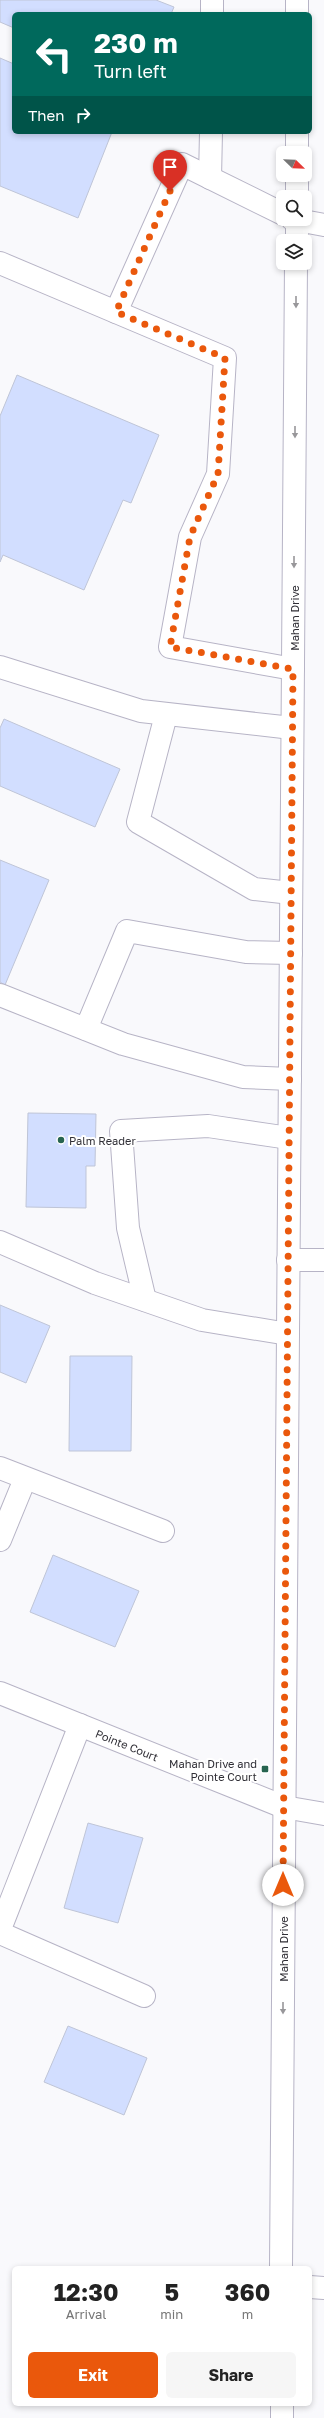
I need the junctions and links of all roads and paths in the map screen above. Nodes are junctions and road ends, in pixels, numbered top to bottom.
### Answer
1 (212, 0) edge
2 (297, 0) edge
3 (212, 12) edge
4 (297, 12) edge
5 (211, 134) edge
6 (297, 134) edge
7 (297, 146) edge
8 (210, 178) junction
9 (276, 214) edge
10 (312, 224) edge
11 (324, 225) edge
12 (0, 264) edge
13 (296, 270) edge
14 (116, 312) junction
15 (0, 667) edge
16 (293, 669) junction
17 (166, 715) junction
18 (292, 728) junction
19 (291, 893) junction
20 (291, 953) junction
21 (0, 995) edge
22 (86, 1029) junction
23 (290, 1079) junction
24 (289, 1138) junction
25 (0, 1242) edge
26 (288, 1260) junction
27 (324, 1260) edge
28 (145, 1300) junction
29 (288, 1334) junction
30 (0, 1468) edge
31 (25, 1479) junction
32 (163, 1530) dead end
33 (0, 1540) edge
34 (0, 1693) edge
35 (80, 1726) junction
36 (284, 1807) junction
37 (324, 1814) edge
38 (0, 1929) edge
39 (0, 1933) edge
40 (144, 1996) dead end
41 (281, 2266) edge
42 (312, 2287) edge
43 (324, 2288) edge
44 (282, 2406) edge
45 (282, 2418) edge

1 - 3 main road
2 - 4 main road
5 - 8 main road
6 - 7 main road
8 - 9 main road
8 - 14 main road
10 - 11 main road
12 - 14 main road
13 -> 16 main road, Mahan Drive
14 - 16 main road
15 - 17 main road
16 - 18 main road, Mahan Drive
17 - 18 main road
17 - 19 main road
18 - 19 main road, Mahan Drive
19 - 20 main road, Mahan Drive
20 - 22 main road
20 - 23 main road, Mahan Drive
21 - 22 main road
22 - 23 main road
23 - 24 main road, Mahan Drive
24 - 26 main road, Mahan Drive
24 - 28 main road
25 - 28 main road
26 - 27 main road
26 - 29 main road, Mahan Drive
28 - 29 main road
29 - 36 main road, Mahan Drive
30 - 31 main road
31 - 32 main road
31 - 33 main road
34 - 35 main road, Pointe Court
35 - 36 main road, Pointe Court
35 - 38 main road
36 - 37 main road, Pointe Court
36 -> 41 main road, Mahan Drive
39 - 40 main road
42 - 43 main road
44 - 45 main road

